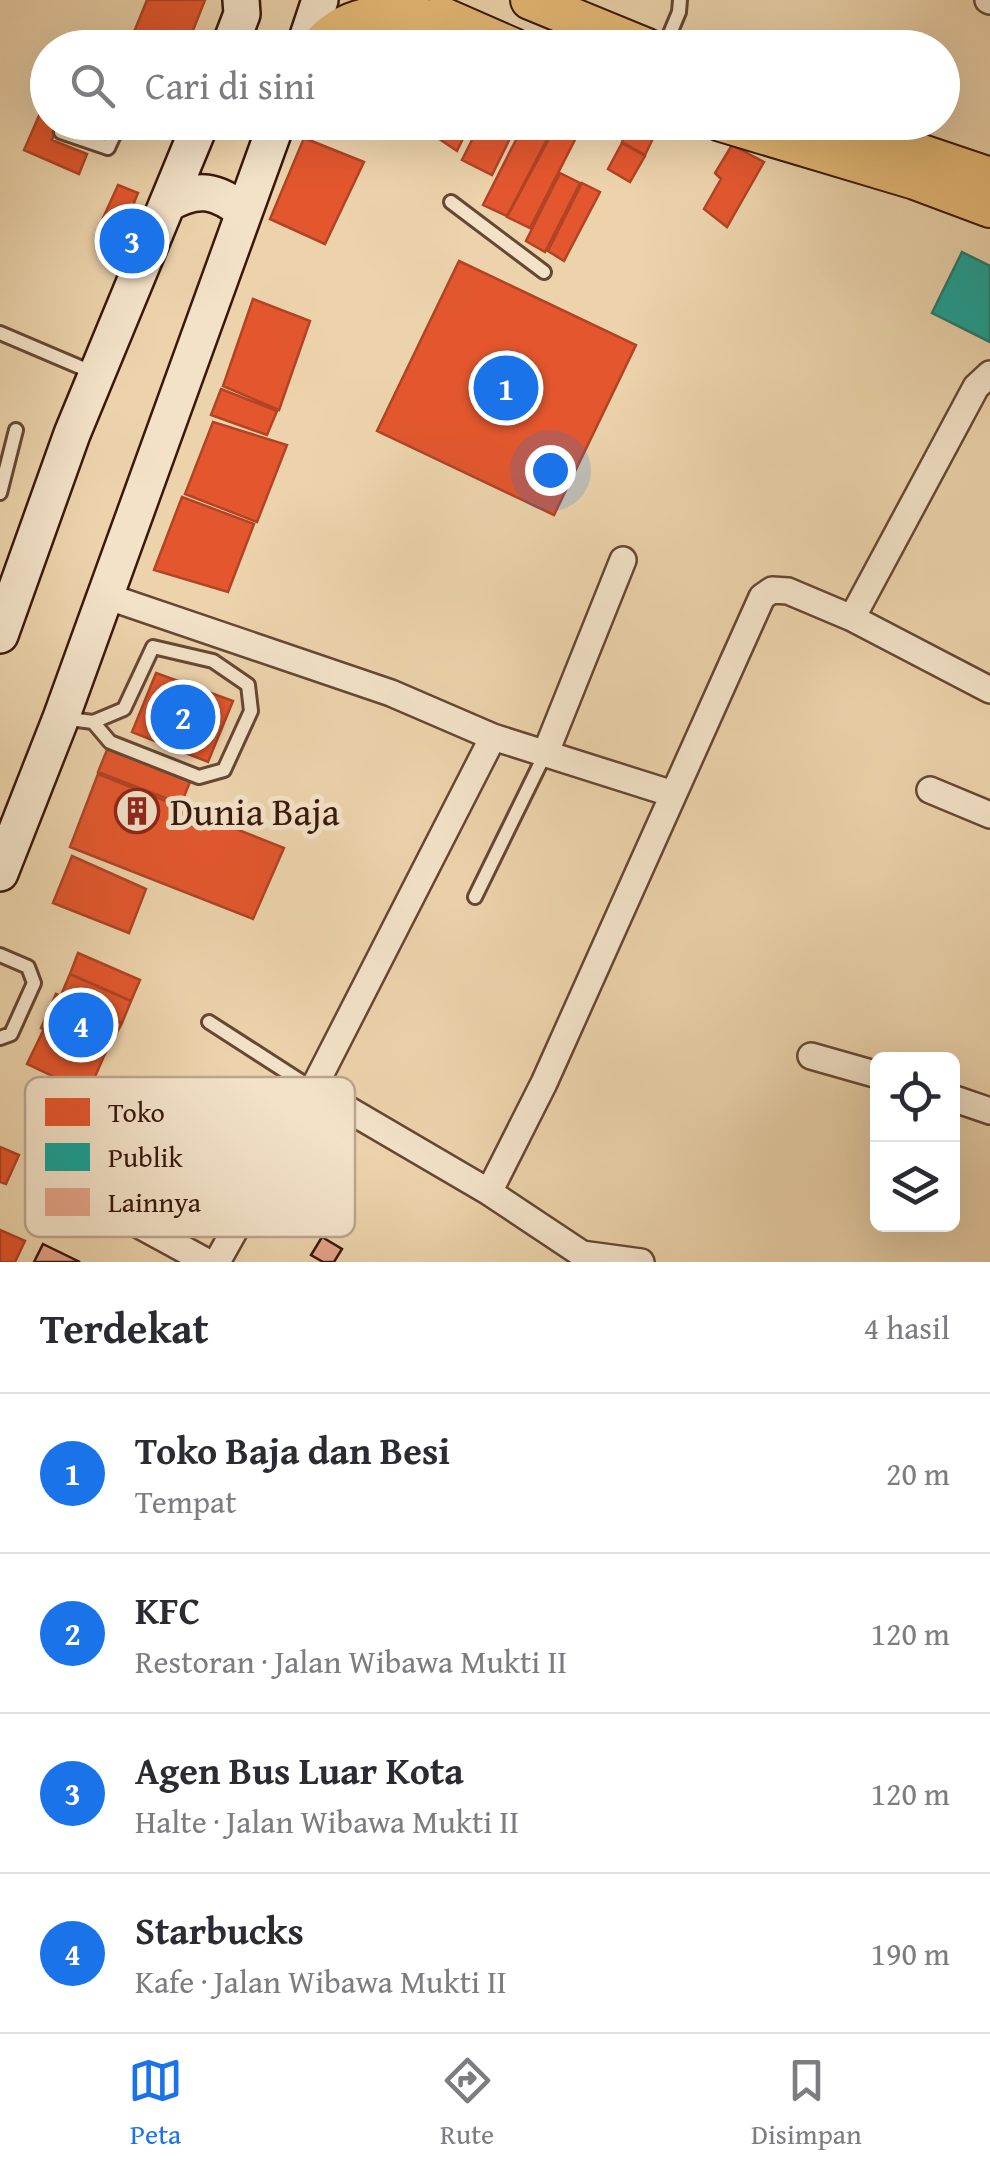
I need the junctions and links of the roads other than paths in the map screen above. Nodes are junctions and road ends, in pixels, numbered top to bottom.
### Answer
1 (320, 0) edge
2 (402, 0) edge
3 (680, 0) edge
4 (536, 1) edge
5 (463, 26) junction
6 (310, 30) edge
7 (339, 30) edge
8 (472, 30) edge
9 (604, 30) edge
10 (672, 30) edge
11 (85, 140) edge
12 (112, 140) edge
13 (194, 140) edge
14 (271, 140) edge
15 (781, 140) edge
16 (877, 140) edge
17 (988, 180) edge
18 (451, 202) dead end
19 (167, 204) junction
20 (244, 212) junction
21 (544, 272) dead end
22 (0, 333) edge
23 (96, 374) junction
24 (990, 374) edge
25 (16, 430) dead end
26 (0, 494) edge
27 (623, 560) dead end
28 (103, 595) junction
29 (852, 618) junction
30 (0, 635) edge
31 (990, 690) edge
32 (77, 720) junction
33 (493, 737) junction
34 (546, 752) junction
35 (930, 790) dead end
36 (673, 794) junction
37 (990, 815) edge
38 (0, 873) edge
39 (474, 897) dead end
40 (0, 954) edge
41 (209, 1022) dead end
42 (0, 1038) edge
43 (811, 1056) dead end
44 (870, 1073) edge
45 (294, 1077) edge
46 (318, 1077) edge
47 (960, 1101) edge
48 (990, 1111) edge
49 (355, 1114) edge
50 (489, 1192) junction
51 (160, 1237) edge
52 (231, 1237) edge
53 (206, 1262) edge
54 (217, 1262) edge
55 (640, 1262) edge

1 - 6 main road
2 - 5 main road
3 - 10 lane
4 - 9 main road
5 - 7 main road
5 - 8 main road
11 - 12 lane
13 - 19 main road
14 - 20 main road
15 - 17 main road
16 - 17 main road
18 - 21 lane
19 - 20 main road
19 - 23 main road
20 - 28 main road
22 - 23 lane
23 - 30 main road
24 - 29 street
25 - 26 lane
27 - 34 street
28 - 32 main road
28 - 33 street
29 - 31 street
29 - 36 street
32 - 32 lane
32 - 38 main road
33 - 34 street
33 - 46 street
34 - 36 street
34 - 39 lane
35 - 37 street
36 - 50 street
40 - 42 lane
41 - 45 lane
43 - 44 street
47 - 48 street
49 - 50 street
50 - 55 street
51 - 53 street
52 - 54 street

